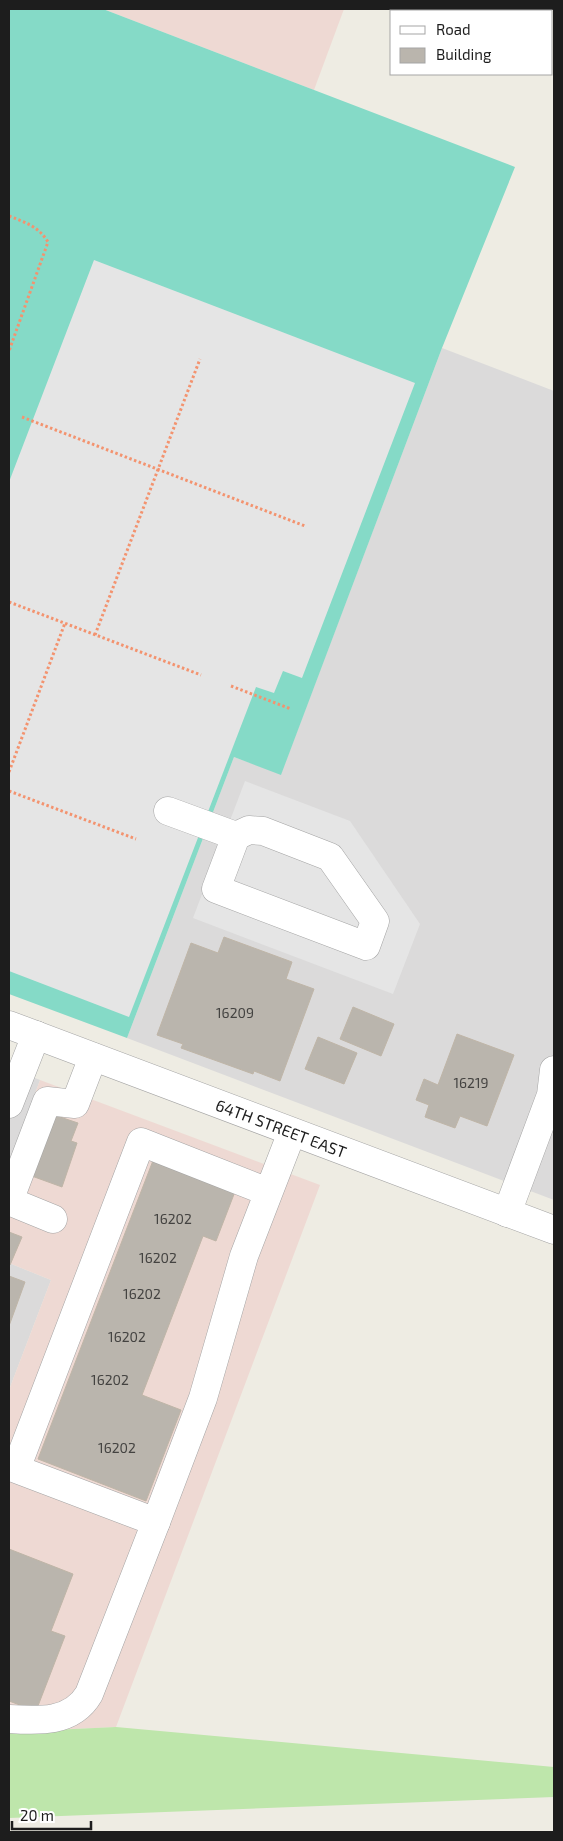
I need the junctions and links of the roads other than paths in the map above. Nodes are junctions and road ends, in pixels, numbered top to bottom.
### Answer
1 (168, 810) dead end
2 (236, 836) junction
3 (9, 1025) edge
4 (36, 1035) junction
5 (93, 1057) junction
6 (554, 1070) edge
7 (9, 1104) edge
8 (292, 1132) junction
9 (268, 1192) junction
10 (507, 1213) junction
11 (53, 1219) dead end
12 (554, 1230) edge
13 (13, 1480) edge
14 (156, 1522) junction
15 (9, 1719) edge

1 - 2 street
2 - 2 street
3 - 4 street, 64TH STREET EAST
4 - 5 street, 64TH STREET EAST
4 - 7 street
5 - 8 street, 64TH STREET EAST
5 - 11 street
6 - 10 street
8 - 9 street
8 - 10 street, 64TH STREET EAST
9 - 13 street
9 - 14 street
10 - 12 street, 64TH STREET EAST
13 - 14 street
14 - 15 street

